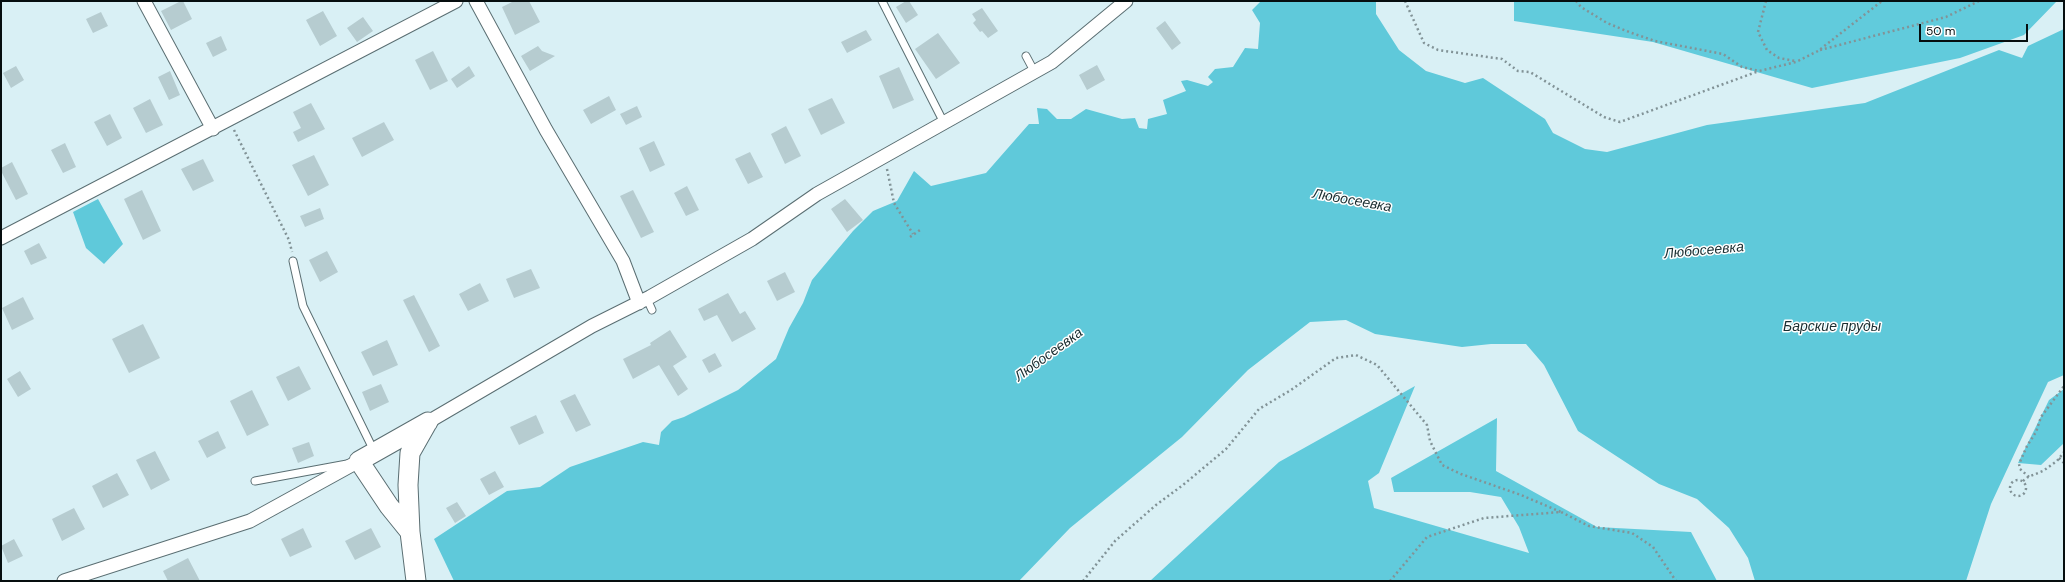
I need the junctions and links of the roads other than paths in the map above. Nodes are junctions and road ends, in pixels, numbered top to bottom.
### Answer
1 (144, 1) edge
2 (456, 1) edge
3 (476, 1) edge
4 (882, 1) edge
5 (1126, 1) edge
6 (1026, 56) dead end
7 (1034, 72) junction
8 (943, 121) junction
9 (213, 129) junction
10 (1, 238) edge
11 (293, 261) road end
12 (646, 304) junction
13 (428, 422) junction
14 (392, 442) junction
15 (410, 453) junction
16 (366, 457) junction
17 (255, 481) dead end
18 (410, 532) junction
19 (64, 581) edge
20 (416, 581) edge

1 - 9 street
2 - 9 street
3 - 12 street
4 - 8 lane
5 - 7 street
6 - 7 lane
7 - 8 street
8 - 12 street
9 - 10 street
11 - 16 lane
12 - 13 street
13 - 14 street
13 - 15 street
14 - 15 street
14 - 16 street
15 - 18 street
16 - 17 lane
16 - 18 street
16 - 19 street
18 - 20 street

